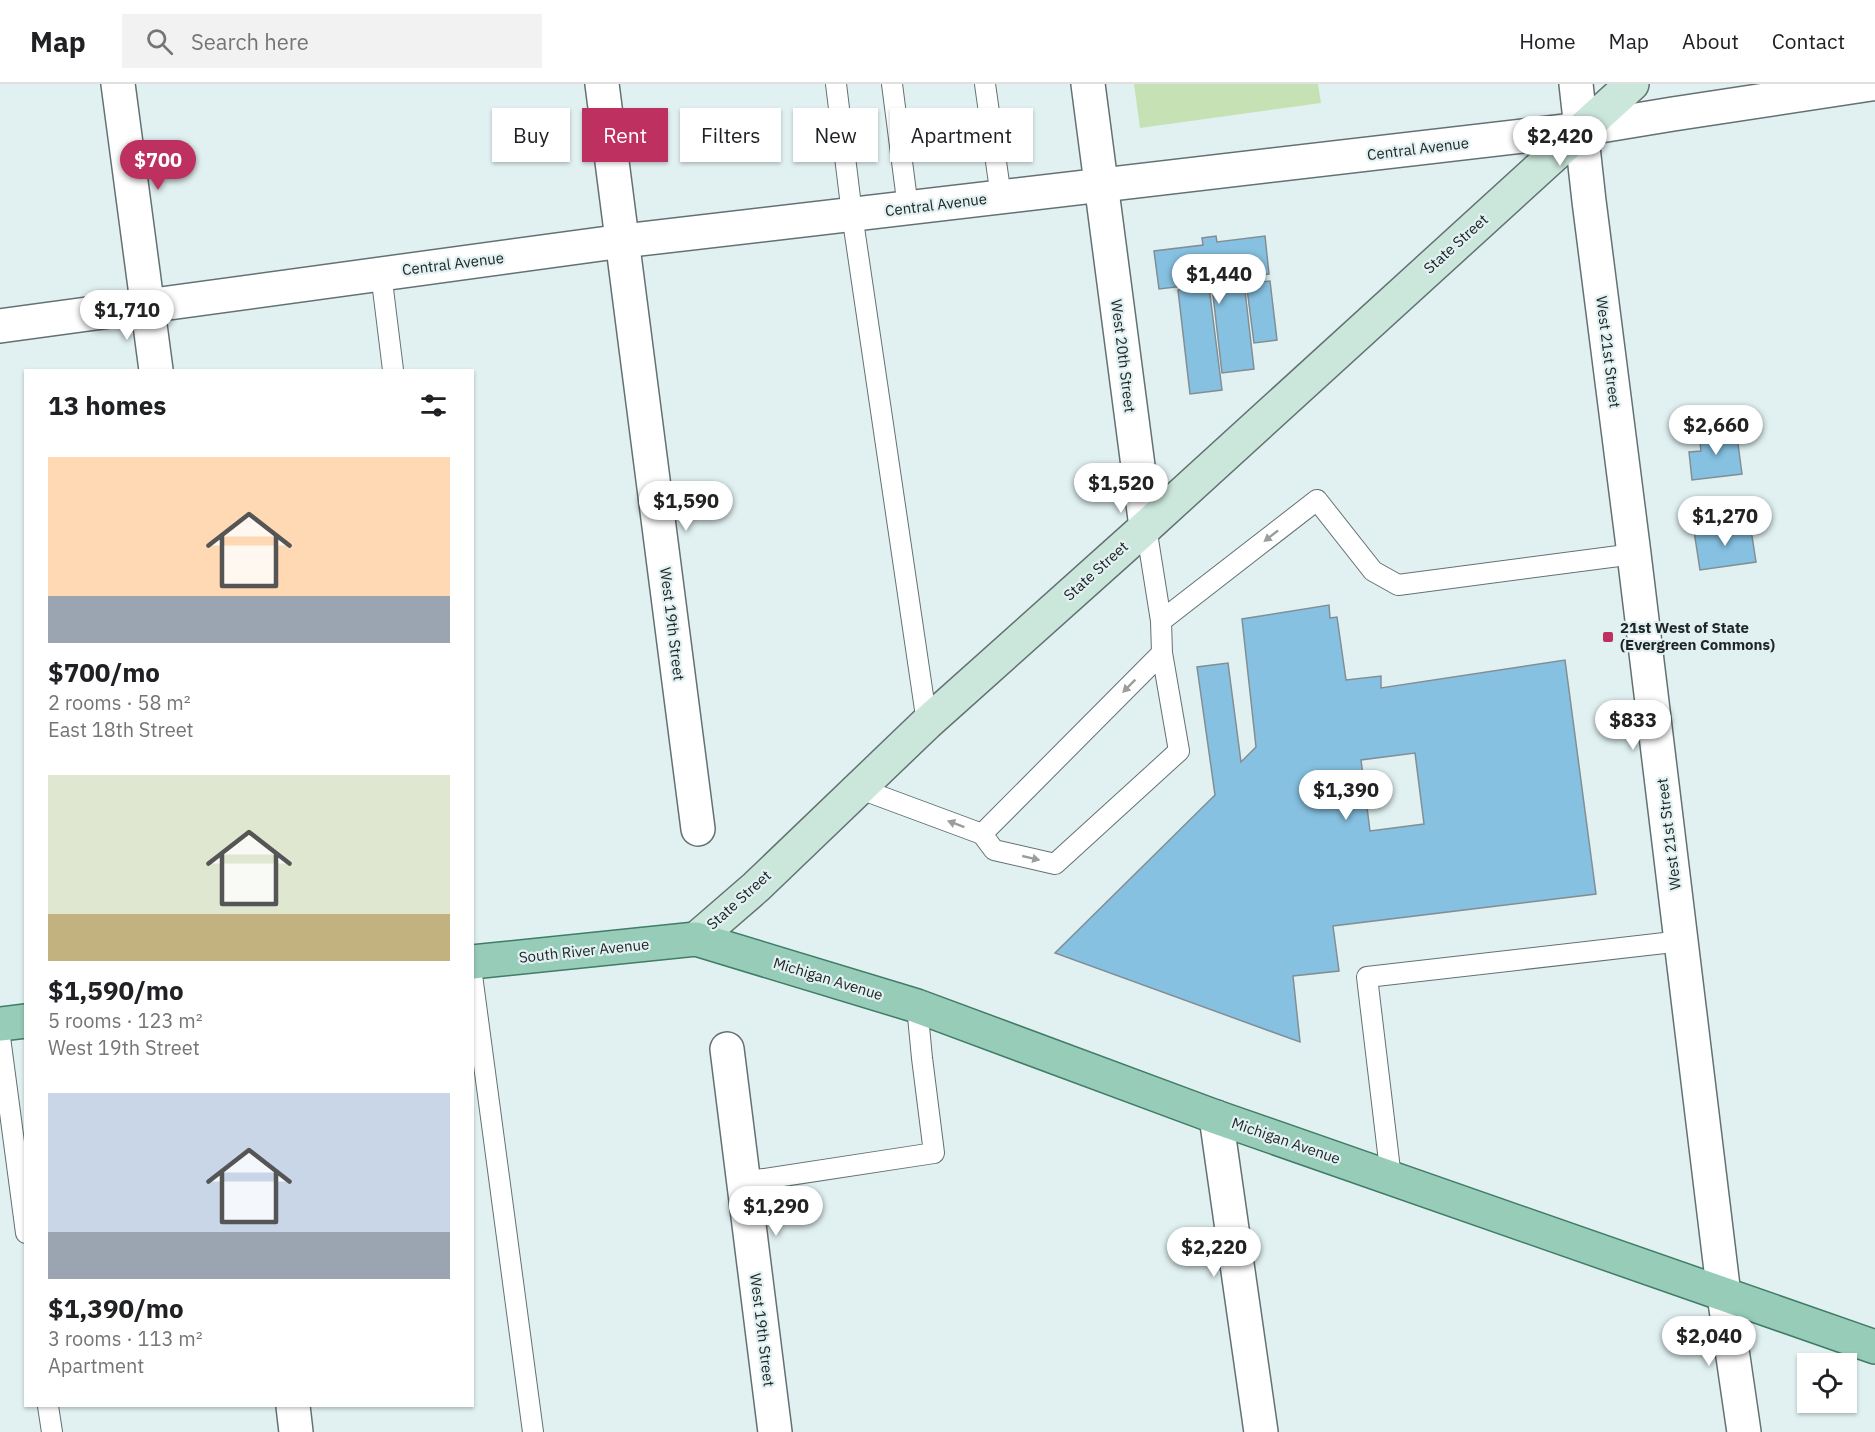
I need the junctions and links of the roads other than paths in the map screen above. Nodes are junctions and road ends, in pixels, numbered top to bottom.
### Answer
1 (118, 84) edge
2 (602, 84) edge
3 (836, 84) edge
4 (892, 84) edge
5 (985, 84) edge
6 (1088, 84) edge
7 (1576, 84) edge
8 (1632, 84) edge
9 (1871, 84) edge
10 (1582, 129) junction
11 (1102, 185) junction
12 (1001, 197) junction
13 (908, 208) junction
14 (852, 214) junction
15 (623, 241) junction
16 (381, 273) junction
17 (148, 304) junction
18 (0, 326) edge
19 (156, 369) edge
20 (393, 369) edge
21 (1146, 527) junction
22 (1634, 554) junction
23 (1161, 621) junction
24 (1162, 653) junction
25 (927, 723) junction
26 (858, 788) junction
27 (698, 829) dead end
28 (982, 834) junction
29 (696, 939) junction
30 (1682, 941) junction
31 (474, 962) edge
32 (474, 990) edge
33 (917, 1006) junction
34 (24, 1021) edge
35 (0, 1024) edge
36 (0, 1037) edge
37 (727, 1049) dead end
38 (1216, 1117) junction
39 (1391, 1178) junction
40 (744, 1182) junction
41 (24, 1218) edge
42 (1725, 1295) junction
43 (1875, 1347) edge
44 (48, 1407) edge
45 (293, 1407) edge
46 (52, 1432) edge
47 (296, 1432) edge
48 (533, 1432) edge
49 (775, 1432) edge
50 (1261, 1432) edge
51 (1744, 1432) edge

1 - 17 street
2 - 15 street, West 19th Street
3 - 14 lane
4 - 13 lane
5 - 12 lane
6 - 11 street, West 20th Street
7 - 10 street, West 21st Street
8 - 10 main road, State Street
9 - 10 street, Central Avenue
10 - 11 street, Central Avenue
10 - 21 main road, State Street
10 - 22 street, West 21st Street
11 - 12 street, Central Avenue
11 - 21 street, West 20th Street
12 - 13 street, Central Avenue
13 - 14 street, Central Avenue
14 - 15 street, Central Avenue
14 - 25 lane
15 - 16 street, Central Avenue
15 - 27 street, West 19th Street
16 - 17 street, Central Avenue
16 - 20 lane
17 - 18 street, Central Avenue
17 - 19 street
21 - 23 lane
21 - 25 main road, State Street
22 -> 23 lane
22 - 30 street, West 21st Street
23 - 24 lane
24 -> 28 lane
28 -> 24 lane
25 - 26 main road, State Street
28 -> 26 lane
26 - 29 main road, State Street
29 - 31 main road, South River Avenue
29 - 33 main road, Michigan Avenue
30 - 39 lane
30 - 42 street, West 21st Street
32 - 48 lane
33 - 38 main road, Michigan Avenue
33 - 40 lane
34 - 35 main road
36 - 41 lane
37 - 40 street, West 19th Street
38 - 39 main road, Michigan Avenue
38 - 50 street
39 - 42 main road, Michigan Avenue
40 - 49 street, West 19th Street
42 - 43 main road, Michigan Avenue
42 - 51 street, West 21st Street
44 - 46 lane
45 - 47 street

